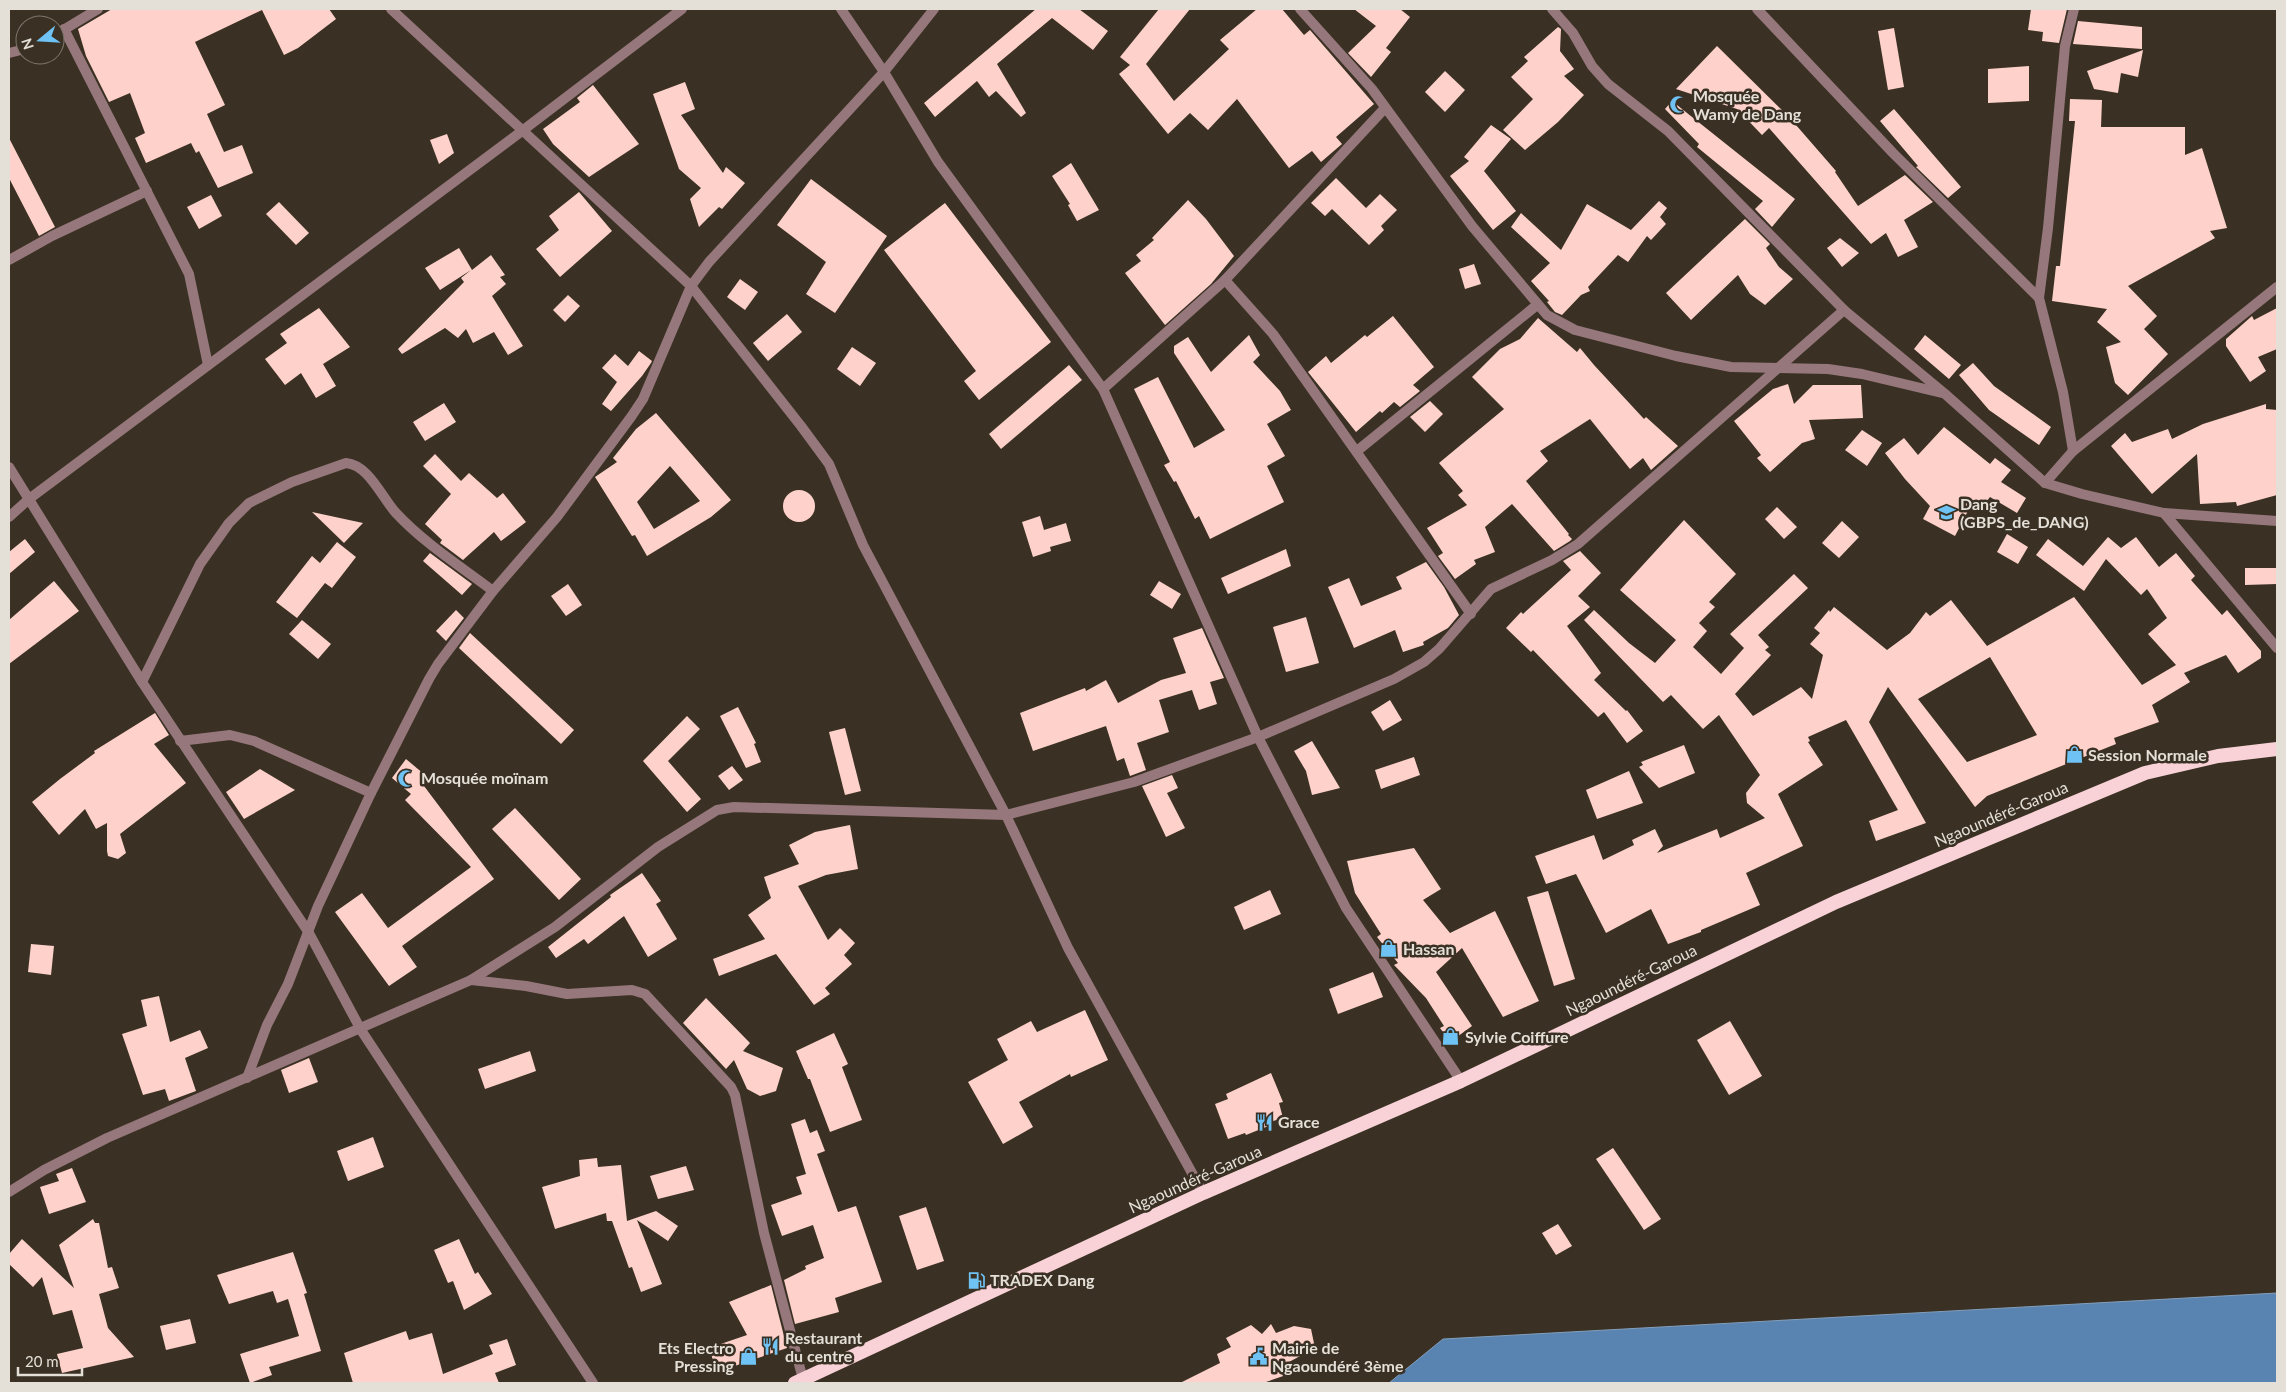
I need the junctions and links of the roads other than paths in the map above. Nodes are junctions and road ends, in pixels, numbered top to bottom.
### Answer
1 (98, 9) edge
2 (391, 9) edge
3 (682, 9) edge
4 (841, 9) edge
5 (934, 9) edge
6 (1300, 9) edge
7 (1552, 9) edge
8 (1757, 9) edge
9 (2074, 9) edge
10 (65, 28) edge
11 (65, 31) edge
12 (884, 72) junction
13 (1385, 108) junction
14 (522, 131) junction
15 (147, 192) junction
16 (9, 260) edge
17 (1225, 280) junction
18 (691, 286) junction
19 (2277, 287) edge
20 (2039, 298) junction
21 (1537, 305) junction
22 (1844, 310) junction
23 (208, 365) junction
24 (1780, 368) junction
25 (1103, 389) junction
26 (1944, 393) junction
27 (1357, 451) junction
28 (2073, 451) junction
29 (9, 467) edge
30 (2045, 483) junction
31 (30, 499) junction
32 (2164, 513) junction
33 (9, 517) edge
34 (2277, 521) edge
35 (493, 591) junction
36 (1471, 614) junction
37 (2277, 648) edge
38 (142, 682) junction
39 (1258, 737) junction
40 (180, 741) junction
41 (2277, 749) edge
42 (371, 793) junction
43 (1006, 815) junction
44 (309, 933) junction
45 (471, 980) junction
46 (361, 1030) junction
47 (247, 1078) junction
48 (1461, 1081) junction
49 (9, 1192) edge
50 (1203, 1194) junction
51 (801, 1382) edge
52 (593, 1383) edge

1 - 10 street
2 - 14 street
3 - 14 street
4 - 12 street
5 - 12 street
6 - 13 street
7 - 22 street
8 - 20 street
9 - 20 street
11 - 15 street
12 - 18 street
12 - 25 street
13 - 17 street
13 - 21 street
14 - 18 street
14 - 23 street
15 - 16 street
15 - 23 street
17 - 25 street
17 - 27 street
18 - 35 street
18 - 43 street
19 - 28 street
20 - 28 street
21 - 24 street
21 - 27 street
22 - 24 street
22 - 26 street
23 - 31 street
24 - 26 street
24 - 36 street
25 - 39 street
26 - 30 street
27 - 36 street
28 - 30 street
29 - 31 street
30 - 32 street
31 - 33 street
31 - 38 street
32 - 34 street
32 - 37 street
35 - 38 street
35 - 42 street
36 - 39 street
38 - 40 street
39 - 43 street
39 - 48 street
40 - 42 street
40 - 44 street
41 - 48 highway, Ngaoundéré-Garoua
42 - 44 street
43 - 45 street
43 - 50 street
44 - 46 street
44 - 47 street
45 - 46 street
45 - 51 street
46 - 47 street
46 - 52 street
47 - 49 street
48 - 50 highway, Ngaoundéré-Garoua
50 - 51 highway, Ngaoundéré-Garoua

